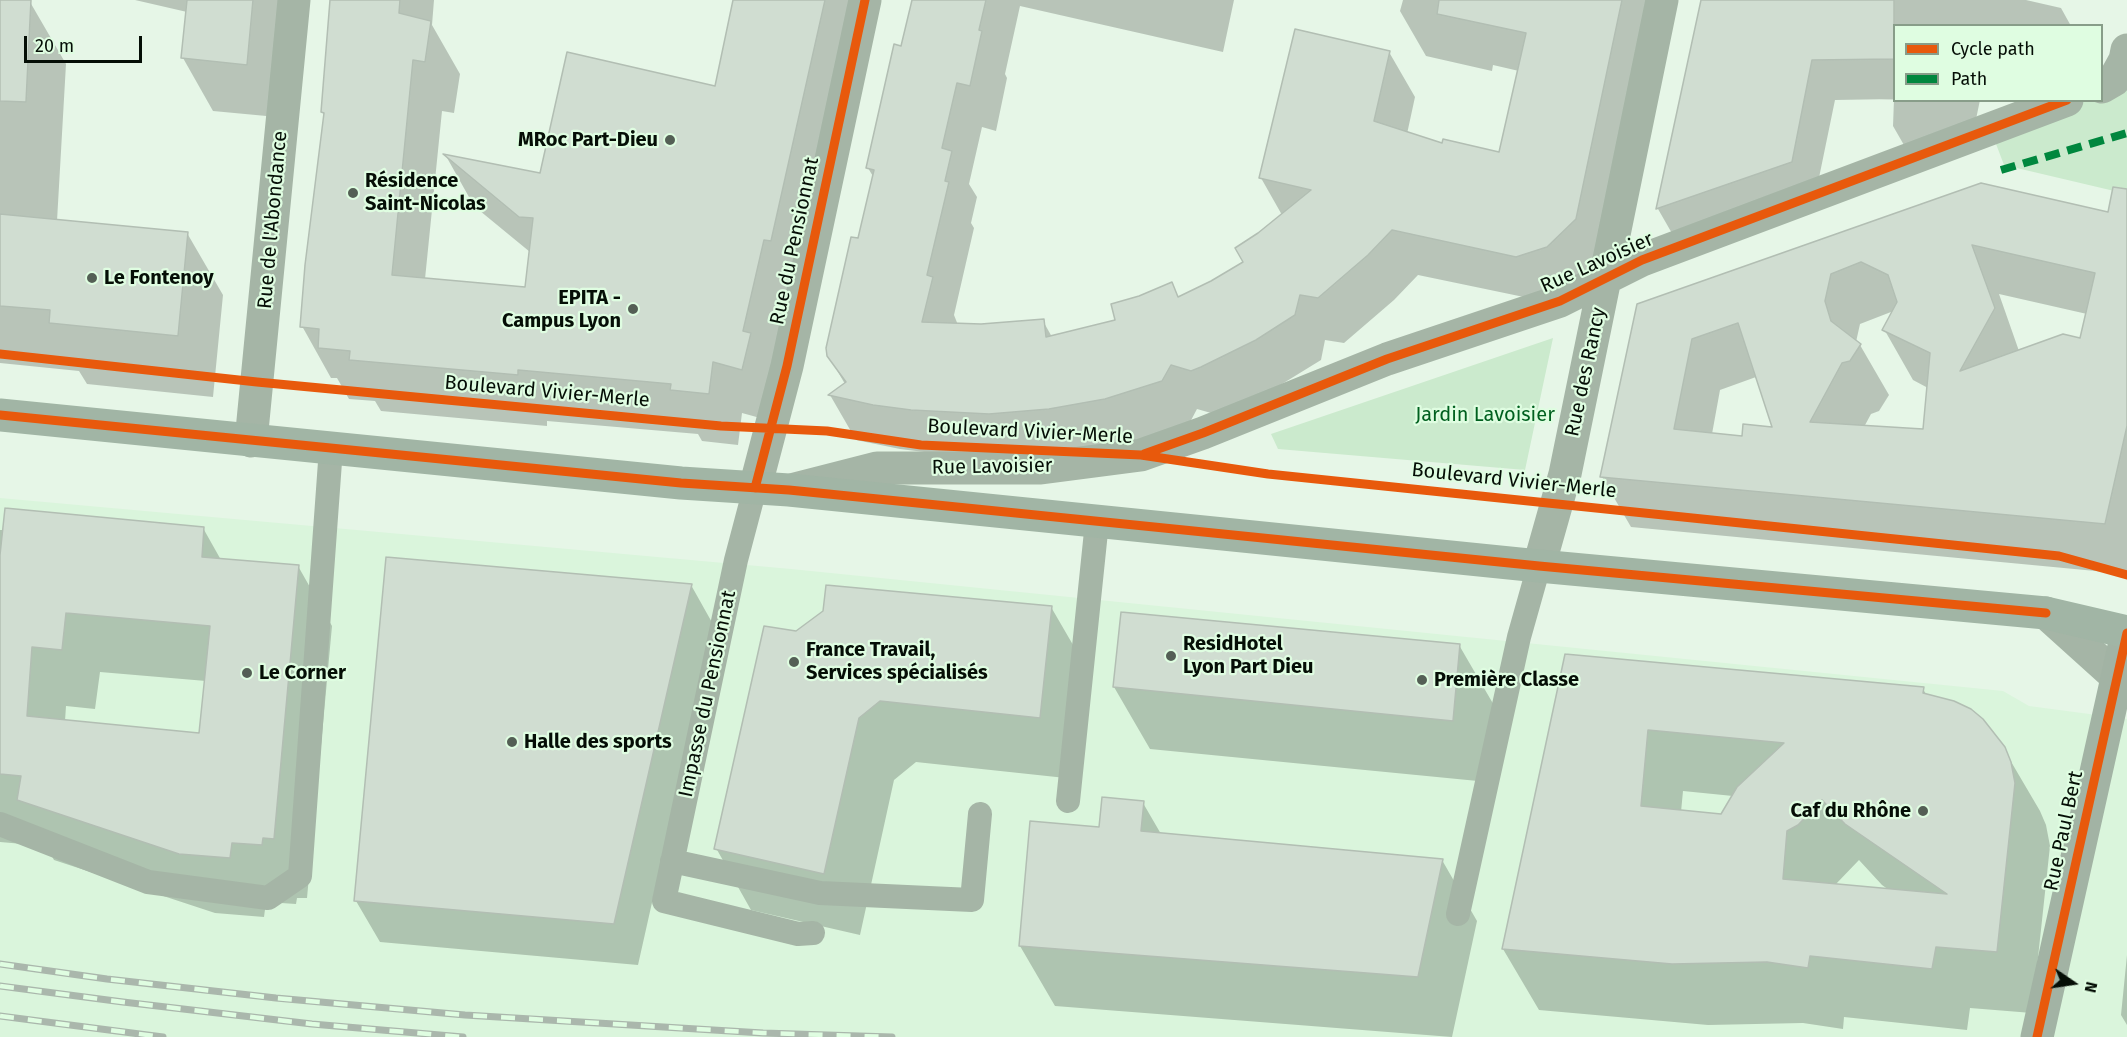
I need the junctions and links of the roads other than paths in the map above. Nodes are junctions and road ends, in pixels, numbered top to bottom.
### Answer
1 (294, 0) edge
2 (865, 0) edge
3 (1662, 0) edge
4 (2127, 50) edge
5 (2108, 83) edge
6 (2062, 102) edge
7 (1606, 279) junction
8 (0, 415) edge
9 (251, 441) junction
10 (331, 448) junction
11 (755, 488) junction
12 (789, 490) junction
13 (1097, 522) junction
14 (1539, 566) junction
15 (2046, 613) junction
16 (2127, 632) edge
17 (2122, 677) edge
18 (1068, 801) dead end
19 (980, 814) dead end
20 (0, 824) edge
21 (672, 861) junction
22 (1458, 914) dead end
23 (813, 933) dead end
24 (2037, 1037) edge

1 - 9 street, Rue de l'Abondance
2 - 11 street, Rue du Pensionnat
3 - 7 street, Rue des Rancy
4 - 5 street
6 - 7 street, Rue Lavoisier
7 - 12 street, Rue Lavoisier
7 - 14 street, Rue des Rancy
8 - 9 main road
9 - 10 main road
10 - 11 main road
10 - 20 lane
11 - 12 main road
11 - 21 lane, Impasse du Pensionnat
12 - 13 main road
13 - 14 main road
13 - 18 lane
14 - 15 main road
14 - 22 lane
15 - 16 main road
15 - 17 street
16 - 17 main road, Rue Paul Bert
17 - 24 main road, Rue Paul Bert
19 - 21 lane
21 - 23 lane, Impasse du Pensionnat

